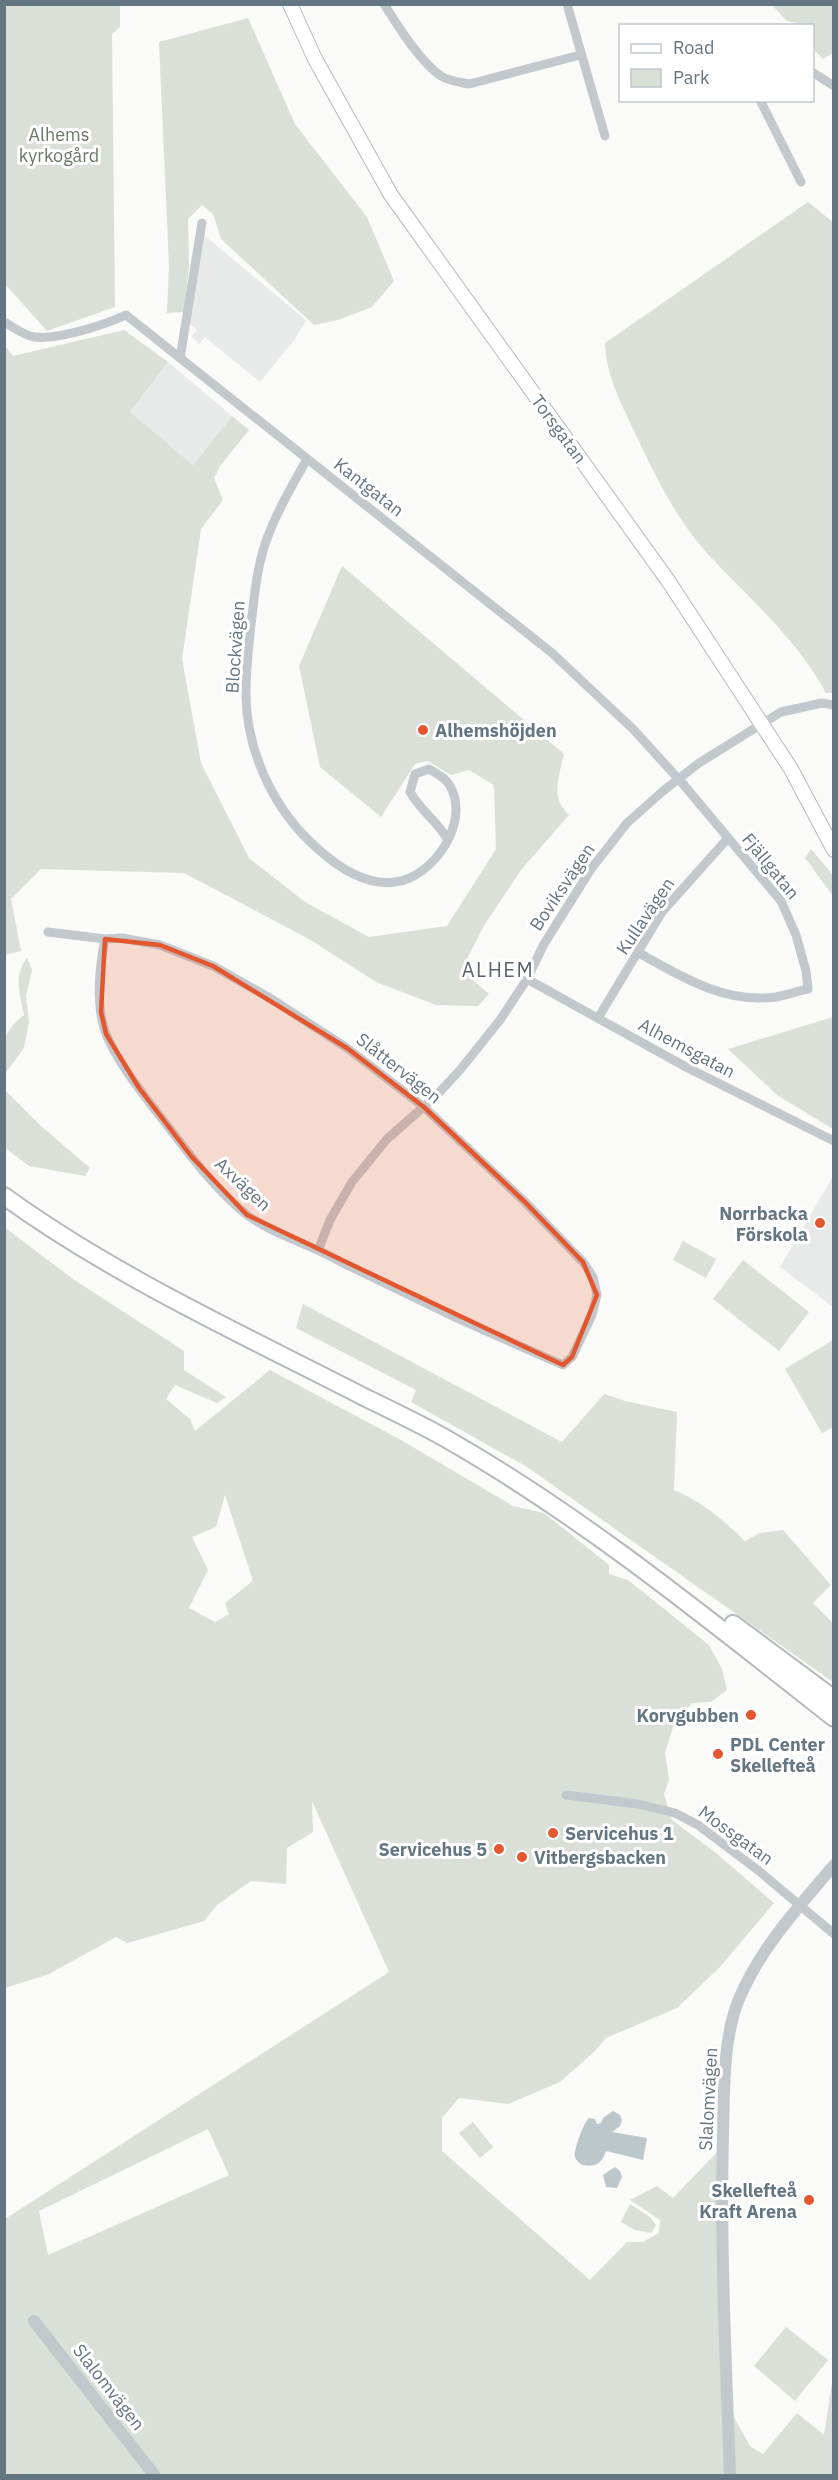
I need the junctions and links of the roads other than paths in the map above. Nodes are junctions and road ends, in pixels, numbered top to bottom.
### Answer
1 (290, 4) edge
2 (384, 4) edge
3 (567, 4) edge
4 (580, 55) junction
5 (814, 73) edge
6 (834, 86) edge
7 (761, 102) edge
8 (605, 135) dead end
9 (801, 182) dead end
10 (202, 223) dead end
11 (4, 322) edge
12 (180, 358) junction
13 (307, 459) junction
14 (834, 705) edge
15 (762, 724) junction
16 (678, 779) junction
17 (728, 838) junction
18 (448, 840) junction
19 (834, 850) edge
20 (48, 932) dead end
21 (105, 939) junction
22 (639, 953) junction
23 (527, 979) junction
24 (598, 1018) junction
25 (424, 1107) junction
26 (834, 1141) edge
27 (4, 1184) edge
28 (4, 1196) edge
29 (319, 1248) junction
30 (563, 1365) joint
31 (834, 1699) edge
32 (834, 1718) edge
33 (566, 1795) dead end
34 (834, 1865) edge
35 (800, 1904) junction
36 (834, 1934) edge
37 (34, 2321) dead end
38 (155, 2475) edge
39 (730, 2475) edge

1 - 15 main road, Torsgatan
2 - 4 street
3 - 4 street
4 - 8 street
5 - 6 street
7 - 9 street
10 - 12 street
11 - 12 street, Kantgatan
12 - 13 street, Kantgatan
13 - 16 street, Kantgatan
13 - 18 street, Blockvägen
14 - 15 street, Boviksvägen
15 - 16 street, Boviksvägen
15 - 19 main road, Torsgatan
16 - 17 street, Fjällgatan
16 - 23 street, Boviksvägen
17 - 22 street, Kullavägen
17 - 22 street, Fjällgatan
18 - 18 street, Blockvägen
20 - 21 street, Slåttervägen
21 - 25 street, Slåttervägen
21 - 29 street, Axvägen
22 - 24 street, Kullavägen
23 - 24 street, Alhemsgatan
23 - 25 street, Boviksvägen
24 - 26 street, Alhemsgatan
25 - 29 street, Boviksvägen
25 - 30 street, Slåttervägen
27 - 31 highway
28 - 32 highway
29 - 30 street, Axvägen
33 - 35 street, Mossgatan
34 - 35 street, Slalomvägen
35 - 36 street, Mossgatan
35 - 39 street, Slalomvägen
37 - 38 street, Slalomvägen

